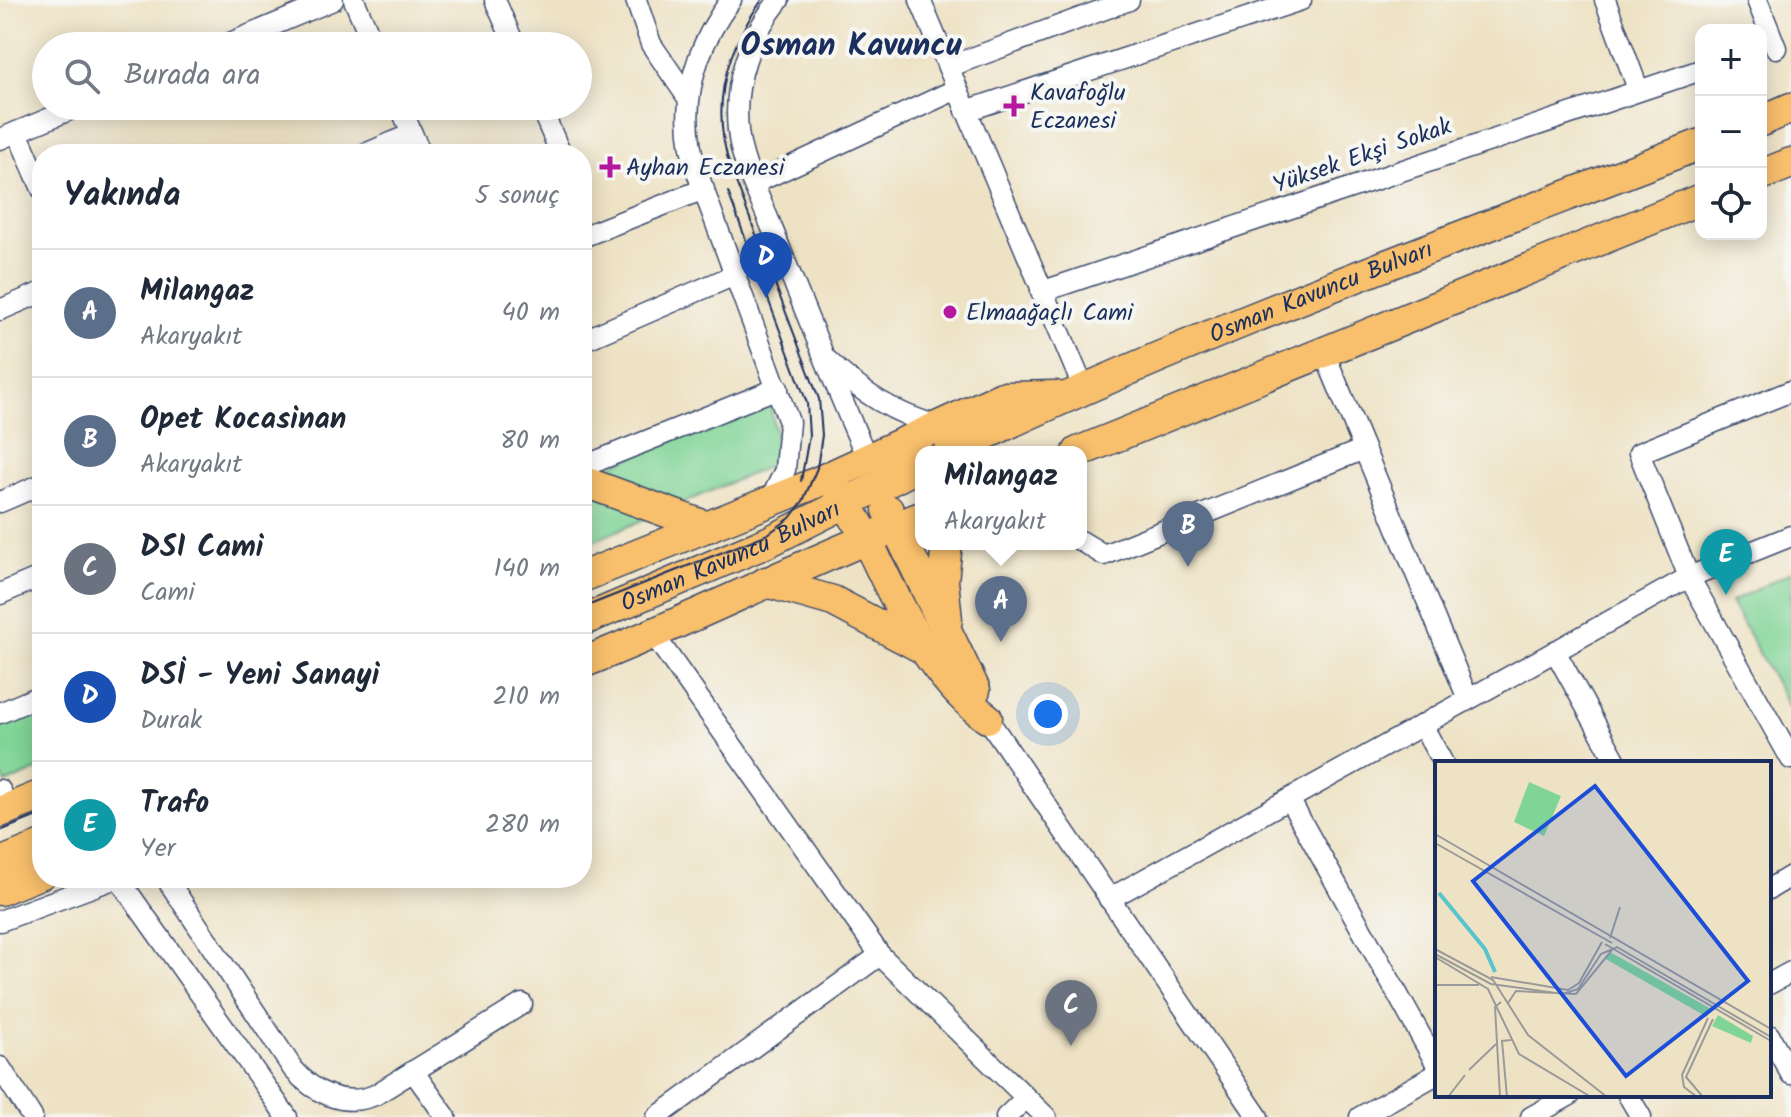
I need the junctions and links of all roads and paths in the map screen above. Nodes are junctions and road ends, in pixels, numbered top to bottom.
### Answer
1 (333, 0) edge
2 (354, 0) edge
3 (495, 0) edge
4 (636, 0) edge
5 (731, 0) edge
6 (779, 0) edge
7 (920, 0) edge
8 (1129, 0) edge
9 (1301, 0) edge
10 (1605, 0) edge
11 (1757, 0) edge
12 (256, 32) edge
13 (368, 32) edge
14 (509, 32) edge
15 (1776, 48) edge
16 (948, 67) junction
17 (1695, 72) edge
18 (957, 89) junction
19 (1638, 89) junction
20 (688, 98) junction
21 (1791, 108) edge
22 (966, 111) junction
23 (1767, 118) edge
24 (45, 120) edge
25 (406, 120) edge
26 (546, 120) edge
27 (412, 134) junction
28 (9, 135) edge
29 (388, 144) edge
30 (416, 144) edge
31 (557, 144) edge
32 (1695, 146) edge
33 (32, 173) edge
34 (755, 183) junction
35 (704, 189) junction
36 (1695, 201) edge
37 (592, 233) edge
38 (737, 274) junction
39 (1041, 292) junction
40 (32, 296) edge
41 (0, 310) edge
42 (592, 337) edge
43 (1323, 350) junction
44 (822, 355) junction
45 (778, 388) junction
46 (1791, 391) edge
47 (1074, 392) junction
48 (944, 439) edge
49 (1087, 448) edge
50 (1364, 449) junction
51 (915, 453) edge
52 (592, 463) edge
53 (915, 466) edge
54 (873, 473) junction
55 (592, 485) edge
56 (32, 488) edge
57 (838, 489) junction
58 (0, 502) edge
59 (769, 503) junction
60 (908, 522) edge
61 (708, 527) junction
62 (1791, 536) edge
63 (867, 539) junction
64 (1087, 545) edge
65 (946, 550) edge
66 (592, 573) edge
67 (1689, 577) junction
68 (32, 580) edge
69 (766, 582) junction
70 (0, 594) edge
71 (592, 617) edge
72 (654, 635) junction
73 (938, 645) junction
74 (1555, 651) junction
75 (592, 659) edge
76 (32, 699) edge
77 (1468, 699) junction
78 (0, 713) edge
79 (987, 718) joint
80 (1422, 725) junction
81 (1791, 759) edge
82 (1442, 761) edge
83 (1616, 761) edge
84 (32, 797) edge
85 (1289, 799) junction
86 (3, 803) edge
87 (32, 850) edge
88 (0, 863) edge
89 (1791, 876) edge
90 (32, 877) edge
91 (90, 888) edge
92 (124, 888) edge
93 (173, 888) edge
94 (1771, 888) edge
95 (0, 890) edge
96 (1109, 899) junction
97 (0, 921) edge
98 (880, 955) junction
99 (1791, 972) edge
100 (1771, 983) edge
101 (522, 1004) dead end
102 (1771, 1039) edge
103 (1435, 1061) edge
104 (0, 1067) edge
105 (413, 1071) junction
106 (1791, 1074) edge
107 (1435, 1075) edge
108 (1566, 1097) edge
109 (1629, 1097) edge
110 (1026, 1098) junction
111 (32, 1117) edge
112 (287, 1117) edge
113 (446, 1117) edge
114 (657, 1117) edge
115 (1006, 1117) edge
116 (1046, 1117) edge
117 (1258, 1117) edge
118 (1360, 1117) edge
119 (1531, 1117) edge
120 (1641, 1117) edge

1 - 12 street
2 - 13 street
3 - 14 street
4 - 20 street
5 - 20 street
6 - 34 street
7 - 16 street
8 - 16 street
9 - 22 street
10 - 19 street
11 - 15 street
16 - 18 street
17 - 19 street, Yüksek Ekşi Sokak
18 - 22 street
18 - 34 street
19 - 39 street, Yüksek Ekşi Sokak
20 - 35 street
21 - 23 highway
22 - 39 street
24 - 28 street
25 - 27 street
26 - 31 street
27 - 29 street
27 - 30 street
28 - 33 street
32 - 47 highway, Osman Kavuncu Bulvarı
34 - 44 street
35 - 37 street
35 - 38 street
36 - 43 highway
38 - 42 street
38 - 45 street
39 - 47 street
40 - 41 street
43 - 49 highway
43 - 50 street
44 - 48 street
44 - 54 street
45 - 52 street
45 - 59 street
46 - 67 street
47 - 48 highway, Osman Kavuncu Bulvarı
50 - 64 street
50 - 77 street
51 - 54 highway, Osman Kavuncu Bulvarı
53 - 54 highway
54 - 57 highway
54 - 60 highway
55 - 61 highway
56 - 58 street
57 - 59 highway
57 - 63 highway
57 - 71 highway, Osman Kavuncu Bulvarı
59 - 61 highway
60 - 63 highway, Osman Kavuncu Bulvarı
60 - 73 highway
61 - 66 highway
62 - 67 street
63 - 69 highway, Osman Kavuncu Bulvarı
63 - 73 highway
65 - 73 highway
67 - 74 street
67 - 81 street
68 - 70 street
69 - 72 highway, Osman Kavuncu Bulvarı
69 - 73 highway
72 - 75 highway, Osman Kavuncu Bulvarı
72 - 98 street
73 - 79 highway
74 - 77 street
74 - 83 street
76 - 78 street
77 - 80 street
79 - 96 street
80 - 82 street
80 - 85 street
84 - 86 highway
85 - 96 street
85 - 103 street
87 - 88 highway
89 - 94 street
90 - 95 highway
91 - 97 street
92 - 112 street
93 - 105 street
96 - 117 street
98 - 110 street
98 - 114 street
99 - 100 street
101 - 105 street
102 - 106 street
104 - 111 street
105 - 113 street
107 - 118 street
108 - 119 street
109 - 120 street
110 - 115 street
110 - 116 street

